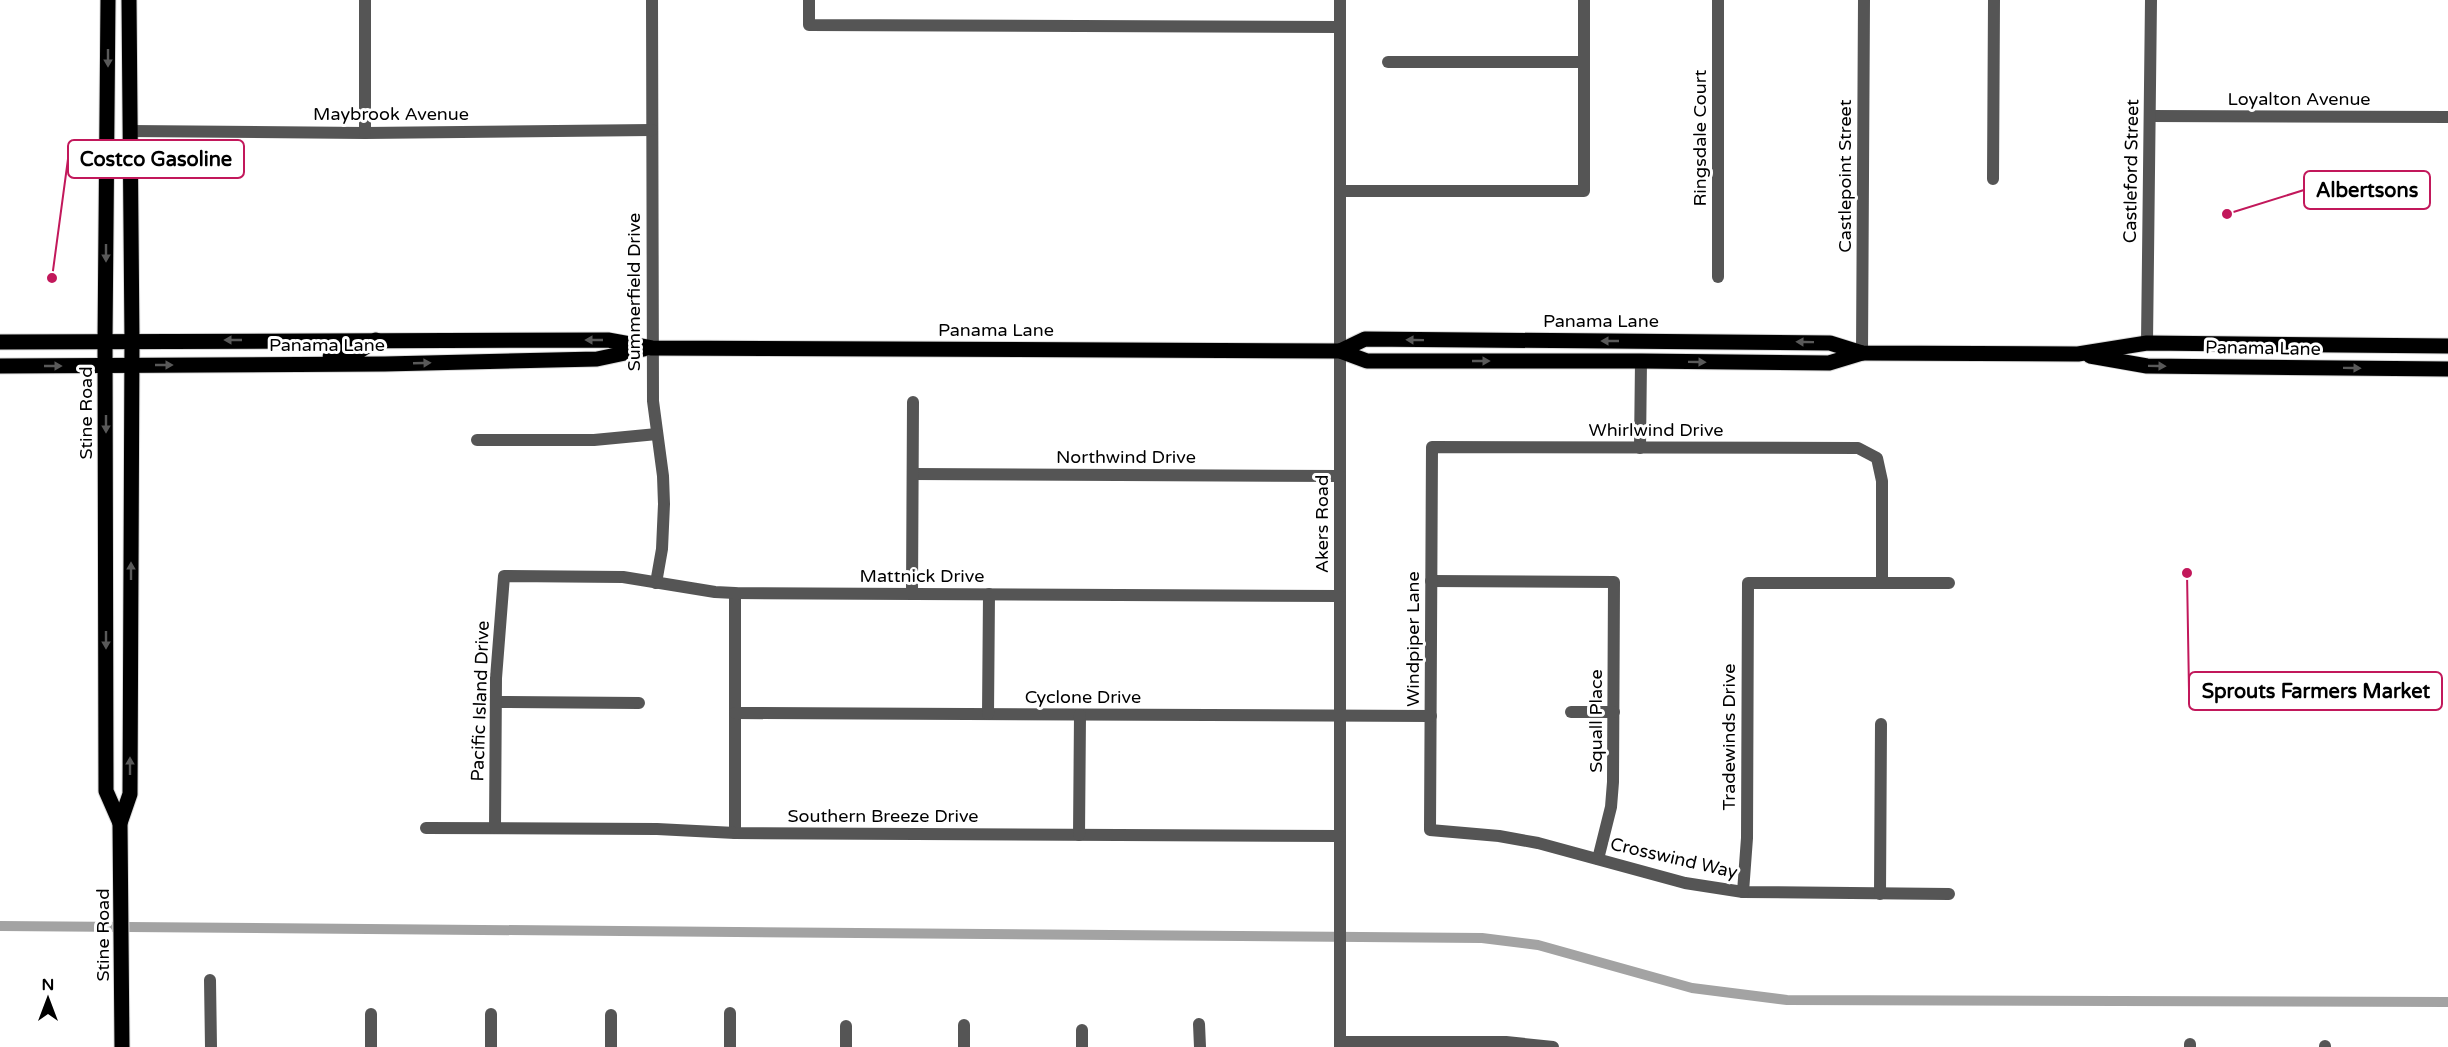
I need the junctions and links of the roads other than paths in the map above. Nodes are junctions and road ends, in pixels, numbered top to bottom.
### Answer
1 (108, 0) edge
2 (127, 0) edge
3 (365, 0) edge
4 (652, 0) edge
5 (809, 0) edge
6 (1340, 0) edge
7 (1584, 0) edge
8 (1718, 0) edge
9 (1864, 0) edge
10 (1994, 0) edge
11 (2151, 0) edge
12 (1340, 27) junction
13 (1389, 62) dead end
14 (1584, 62) junction
15 (2150, 116) junction
16 (2448, 117) edge
17 (652, 130) junction
18 (130, 131) junction
19 (365, 133) junction
20 (1994, 178) dead end
21 (1340, 191) junction
22 (1719, 277) dead end
23 (466, 339) junction
24 (376, 340) junction
25 (105, 341) junction
26 (132, 341) junction
27 (1725, 341) junction
28 (0, 342) edge
29 (2147, 343) junction
30 (2448, 346) edge
31 (652, 348) junction
32 (1340, 351) junction
33 (1862, 353) junction
34 (2086, 355) junction
35 (1641, 361) junction
36 (385, 364) junction
37 (105, 365) junction
38 (132, 365) junction
39 (289, 365) junction
40 (0, 366) edge
41 (2448, 369) edge
42 (913, 402) dead end
43 (657, 434) junction
44 (477, 440) dead end
45 (1432, 447) joint
46 (1640, 448) junction
47 (913, 474) junction
48 (1340, 476) junction
49 (504, 576) joint
50 (1431, 581) junction
51 (656, 583) junction
52 (1882, 583) junction
53 (1949, 583) dead end
54 (735, 593) junction
55 (912, 594) junction
56 (989, 594) junction
57 (1340, 596) junction
58 (496, 702) junction
59 (639, 703) dead end
60 (1571, 712) dead end
61 (1614, 712) junction
62 (735, 713) junction
63 (988, 714) junction
64 (1080, 715) junction
65 (1340, 716) junction
66 (1431, 716) junction
67 (1881, 724) dead end
68 (120, 823) junction
69 (426, 828) dead end
70 (495, 828) junction
71 (1430, 830) joint
72 (735, 833) junction
73 (1079, 835) junction
74 (1340, 836) junction
75 (1598, 859) junction
76 (1743, 892) junction
77 (1880, 894) junction
78 (1949, 894) dead end
79 (210, 980) dead end
80 (730, 1013) dead end
81 (371, 1014) dead end
82 (491, 1014) dead end
83 (611, 1015) dead end
84 (1199, 1024) dead end
85 (964, 1025) dead end
86 (846, 1026) dead end
87 (1082, 1030) dead end
88 (1340, 1045) edge
89 (122, 1047) edge
90 (211, 1047) edge
91 (371, 1047) edge
92 (491, 1047) edge
93 (611, 1047) edge
94 (730, 1047) edge
95 (846, 1047) edge
96 (964, 1047) edge
97 (1082, 1047) edge
98 (1200, 1047) edge
99 (1553, 1047) edge

1 -> 25 main road, Stine Road
2 - 18 main road, Stine Road
3 - 19 street
4 - 17 street, Summerfield Drive
5 - 12 street
6 - 12 street, Akers Road
7 - 14 street
8 - 22 street, Ringsdale Court
9 - 33 street, Castlepoint Street
10 - 20 street
11 - 15 street, Castleford Street
12 - 21 street, Akers Road
13 - 14 street
14 - 21 street
15 - 16 street, Loyalton Avenue
15 - 29 street, Castleford Street
17 - 19 street, Maybrook Avenue
17 - 31 street, Summerfield Drive
18 - 19 street, Maybrook Avenue
18 - 26 main road, Stine Road
21 - 32 street, Akers Road
23 - 24 main road, Panama Lane
31 -> 23 main road, Panama Lane
23 - 36 main road
24 -> 26 main road, Panama Lane
24 - 39 main road
25 - 26 main road, Panama Lane
25 - 28 main road, Panama Lane
25 - 37 main road, Stine Road
26 - 38 main road, Stine Road
27 -> 32 main road, Panama Lane
33 -> 27 main road, Panama Lane
27 - 35 main road
29 - 30 main road, Panama Lane
29 - 34 main road
31 - 32 main road, Panama Lane
36 -> 31 main road, Panama Lane
31 - 43 street, Summerfield Drive
32 -> 35 main road, Panama Lane
32 - 48 street, Akers Road
33 - 34 main road, Panama Lane
35 -> 33 main road, Panama Lane
34 -> 41 main road, Panama Lane
35 - 46 street
36 - 39 main road, Panama Lane
37 - 38 main road, Panama Lane
40 -> 37 main road, Panama Lane
37 -> 68 main road, Stine Road
38 -> 39 main road, Panama Lane
68 -> 38 main road, Stine Road
42 - 47 street
43 - 44 street
43 - 51 street, Summerfield Drive
45 - 46 street, Whirlwind Drive
45 - 50 street, Windpiper Lane
46 - 52 street, Whirlwind Drive
47 - 48 street, Northwind Drive
47 - 55 street
48 - 57 street, Akers Road
49 - 51 street, Mattnick Drive
49 - 58 street, Pacific Island Drive
50 - 61 street, Squall Place
50 - 66 street, Windpiper Lane
51 - 54 street, Mattnick Drive
52 - 53 street
52 - 76 street, Tradewinds Drive
54 - 55 street, Mattnick Drive
54 - 62 street
55 - 56 street, Mattnick Drive
56 - 57 street, Mattnick Drive
56 - 63 street
57 - 65 street, Akers Road
58 - 59 street
58 - 70 street, Pacific Island Drive
60 - 61 street
61 - 75 street, Squall Place
62 - 63 street, Cyclone Drive
62 - 72 street
63 - 64 street, Cyclone Drive
64 - 65 street, Cyclone Drive
64 - 73 street
65 - 66 street, Cyclone Drive
65 - 74 street, Akers Road
66 - 71 street, Windpiper Lane
67 - 77 street
68 - 89 main road, Stine Road
69 - 70 street, Southern Breeze Drive
70 - 72 street, Southern Breeze Drive
71 - 75 street, Crosswind Way
72 - 73 street, Southern Breeze Drive
73 - 74 street, Southern Breeze Drive
74 - 88 street, Akers Road
75 - 76 street, Crosswind Way
76 - 77 street, Crosswind Way
77 - 78 street, Crosswind Way
79 - 90 street
80 - 94 street
81 - 91 street
82 - 92 street
83 - 93 street
84 - 98 street
85 - 96 street
86 - 95 street
87 - 97 street
88 - 99 street

